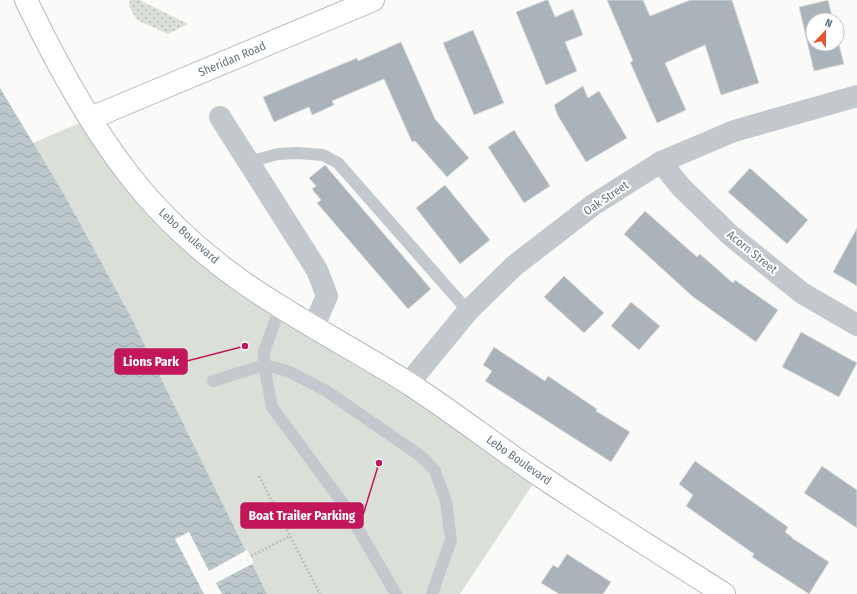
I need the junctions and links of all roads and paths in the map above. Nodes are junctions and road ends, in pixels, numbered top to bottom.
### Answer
1 (26, 0) edge
2 (373, 0) edge
3 (857, 96) edge
4 (220, 117) dead end
5 (91, 118) junction
6 (248, 162) junction
7 (661, 162) junction
8 (280, 307) junction
9 (468, 311) junction
10 (857, 325) edge
11 (313, 328) junction
12 (264, 365) junction
13 (214, 381) dead end
14 (408, 384) junction
15 (259, 476) dead end
16 (290, 536) junction
17 (251, 556) dead end
18 (320, 594) edge
19 (396, 594) edge
20 (432, 594) edge
21 (724, 594) edge

1 - 5 main road, Lebo Boulevard
2 - 5 main road, Sheridan Road
3 - 7 street, Oak Street
4 - 6 street
5 - 8 main road, Lebo Boulevard
6 - 9 lane
6 - 11 street
7 - 9 street, Oak Street
7 - 10 street, Acorn Street
8 - 11 main road, Lebo Boulevard
8 - 12 lane
9 - 14 street, Oak Street
11 - 14 main road, Lebo Boulevard
12 - 13 lane
12 - 19 lane
12 - 20 lane
14 - 21 main road, Lebo Boulevard
15 - 16 path
16 - 17 path
16 - 18 path

